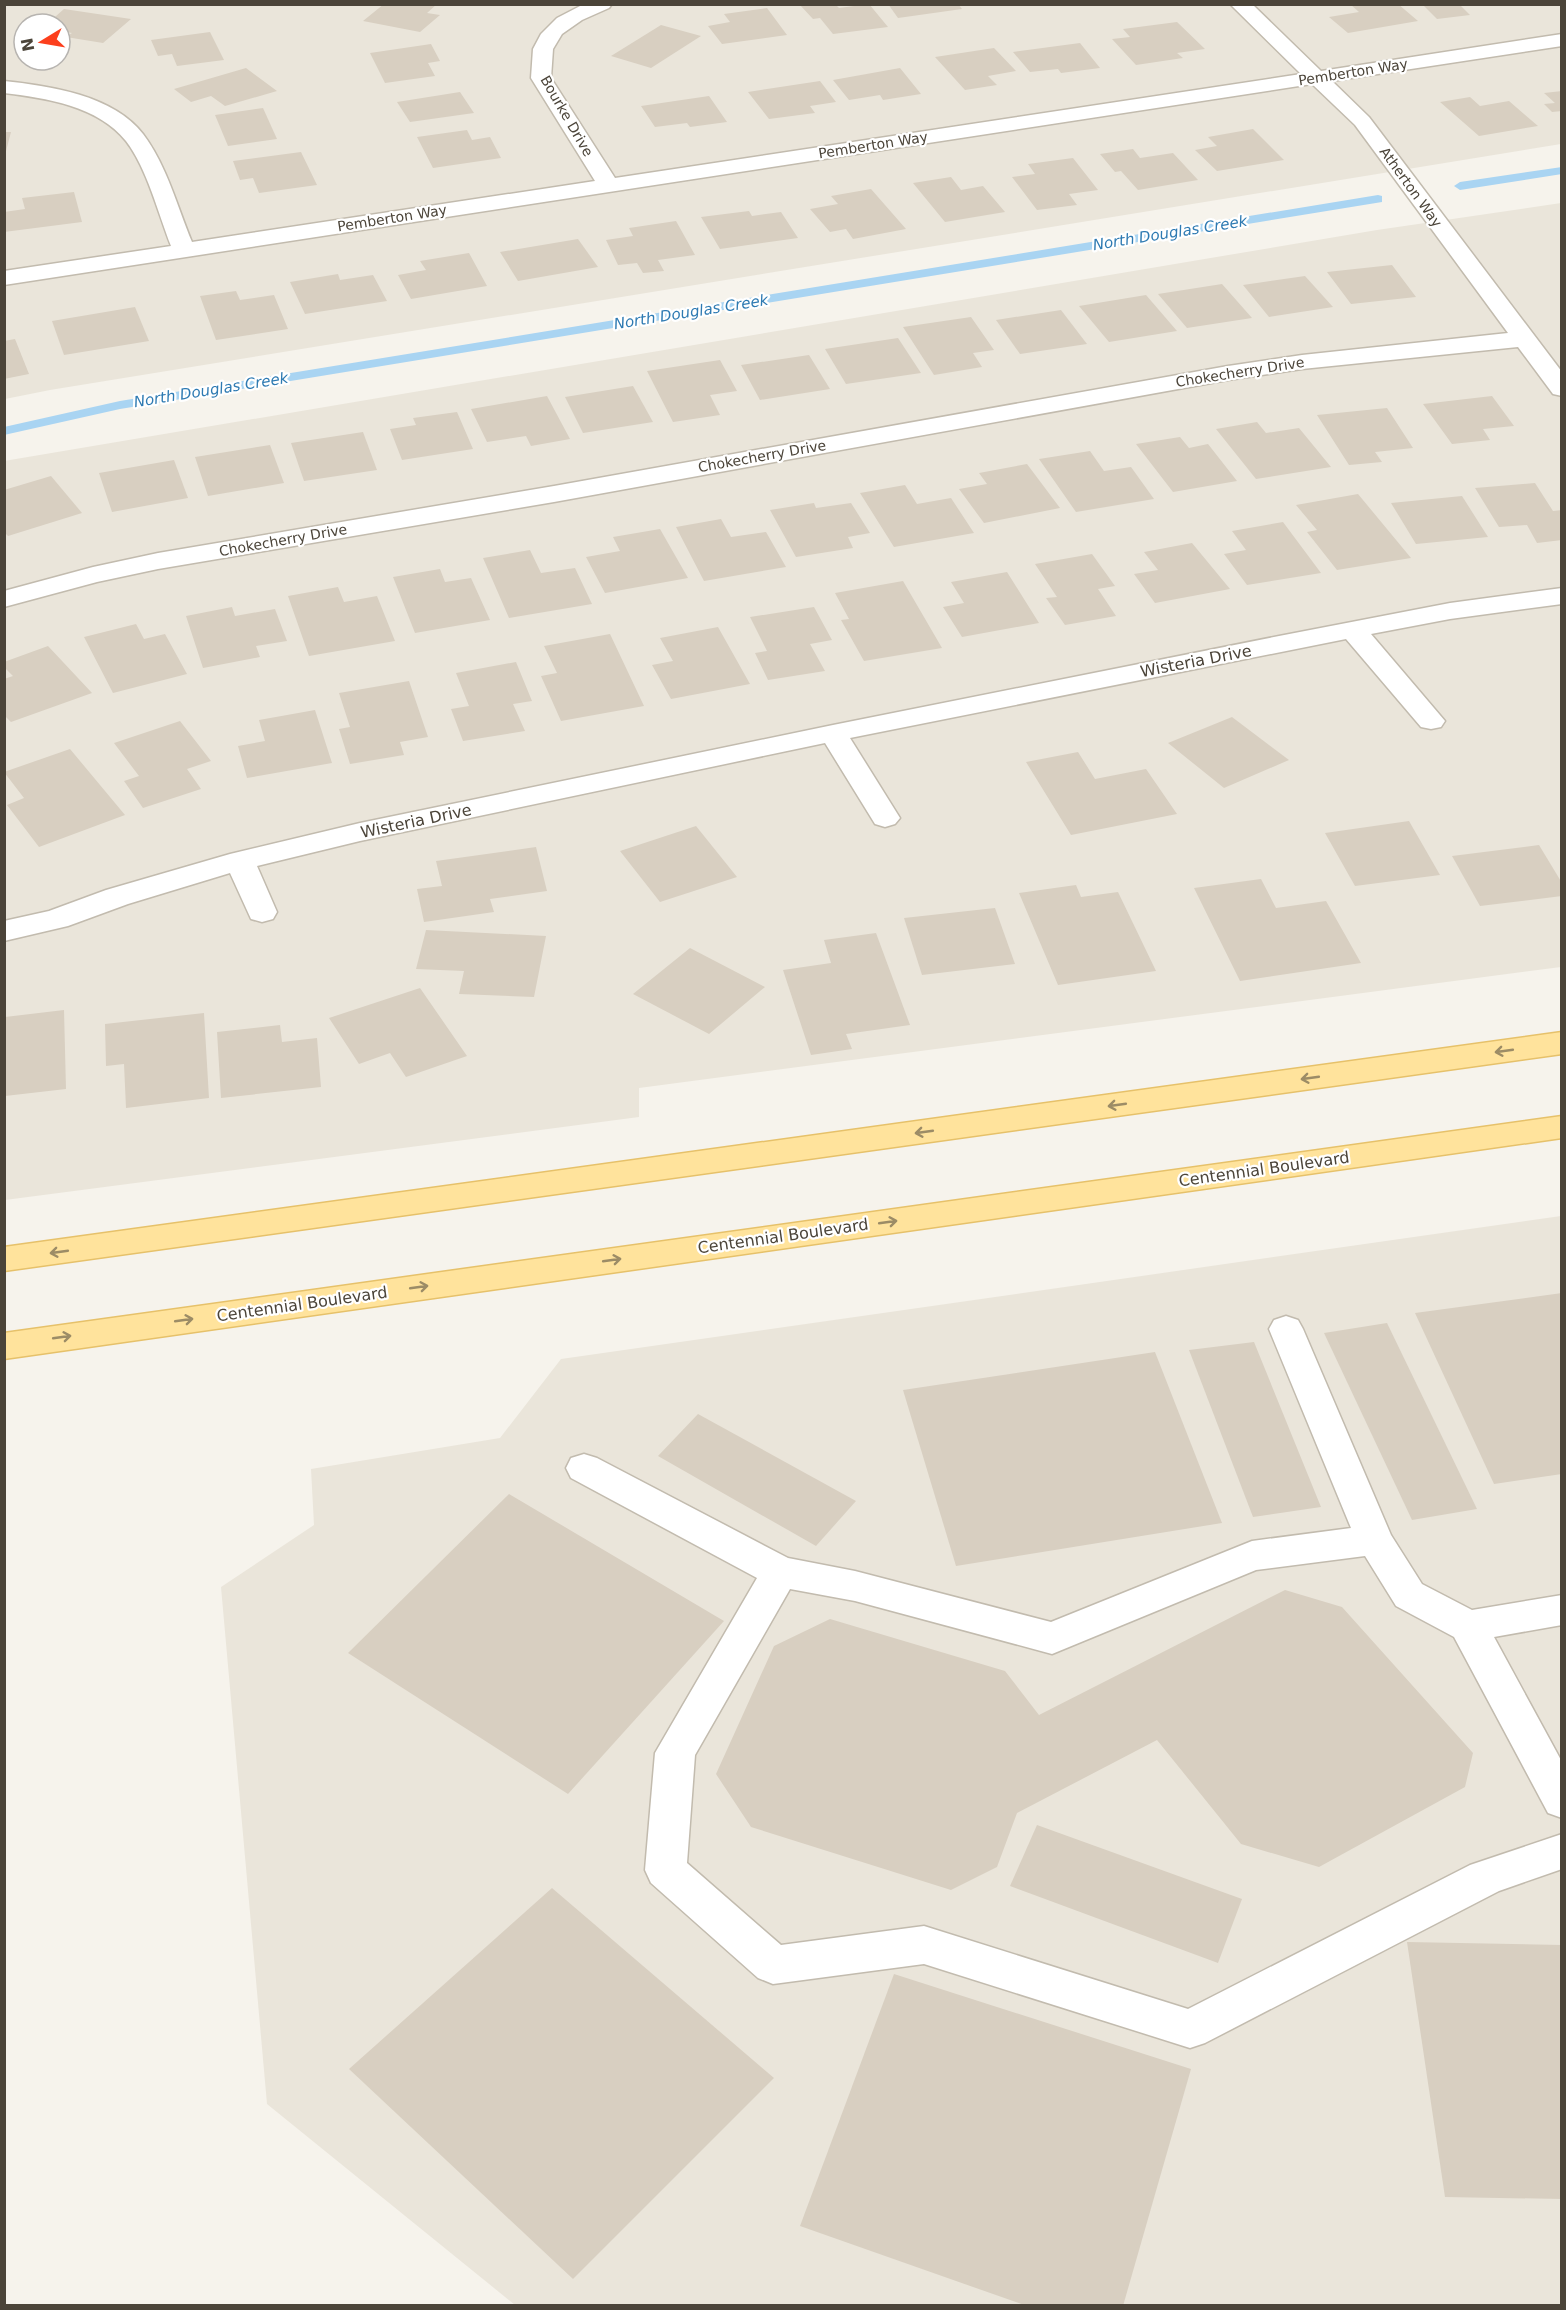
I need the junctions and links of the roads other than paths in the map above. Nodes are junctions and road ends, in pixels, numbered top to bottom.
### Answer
1 (602, 4) edge
2 (1240, 4) edge
3 (1562, 40) edge
4 (1317, 77) junction
5 (4, 87) edge
6 (608, 185) junction
7 (184, 250) junction
8 (4, 278) edge
9 (1523, 339) junction
10 (1562, 390) edge
11 (1562, 596) edge
12 (4, 599) edge
13 (1353, 630) junction
14 (1431, 721) dead end
15 (833, 733) junction
16 (885, 818) dead end
17 (240, 861) junction
18 (262, 912) dead end
19 (4, 931) edge
20 (1562, 1043) edge
21 (1562, 1127) edge
22 (4, 1259) edge
23 (1286, 1329) dead end
24 (4, 1346) edge
25 (584, 1468) dead end
26 (1375, 1540) junction
27 (780, 1572) junction
28 (1562, 1610) edge
29 (1468, 1626) junction
30 (1562, 1801) edge
31 (1562, 1851) edge

1 - 6 street, Bourke Drive
2 - 4 street, Atherton Way
3 - 4 street, Pemberton Way
4 - 6 street, Pemberton Way
4 - 9 street, Atherton Way
5 - 7 street
6 - 7 street, Pemberton Way
7 - 8 street, Pemberton Way
9 - 10 street, Atherton Way
9 - 12 street, Chokecherry Drive
11 - 13 street, Wisteria Drive
13 - 14 street
13 - 15 street, Wisteria Drive
15 - 16 street
15 - 17 street, Wisteria Drive
17 - 18 street
17 - 19 street, Wisteria Drive
20 -> 22 main road
24 -> 21 main road, Centennial Boulevard
23 - 26 street
25 - 27 street
26 - 27 street
26 - 29 street
27 - 31 street
28 - 29 street
29 - 30 street

